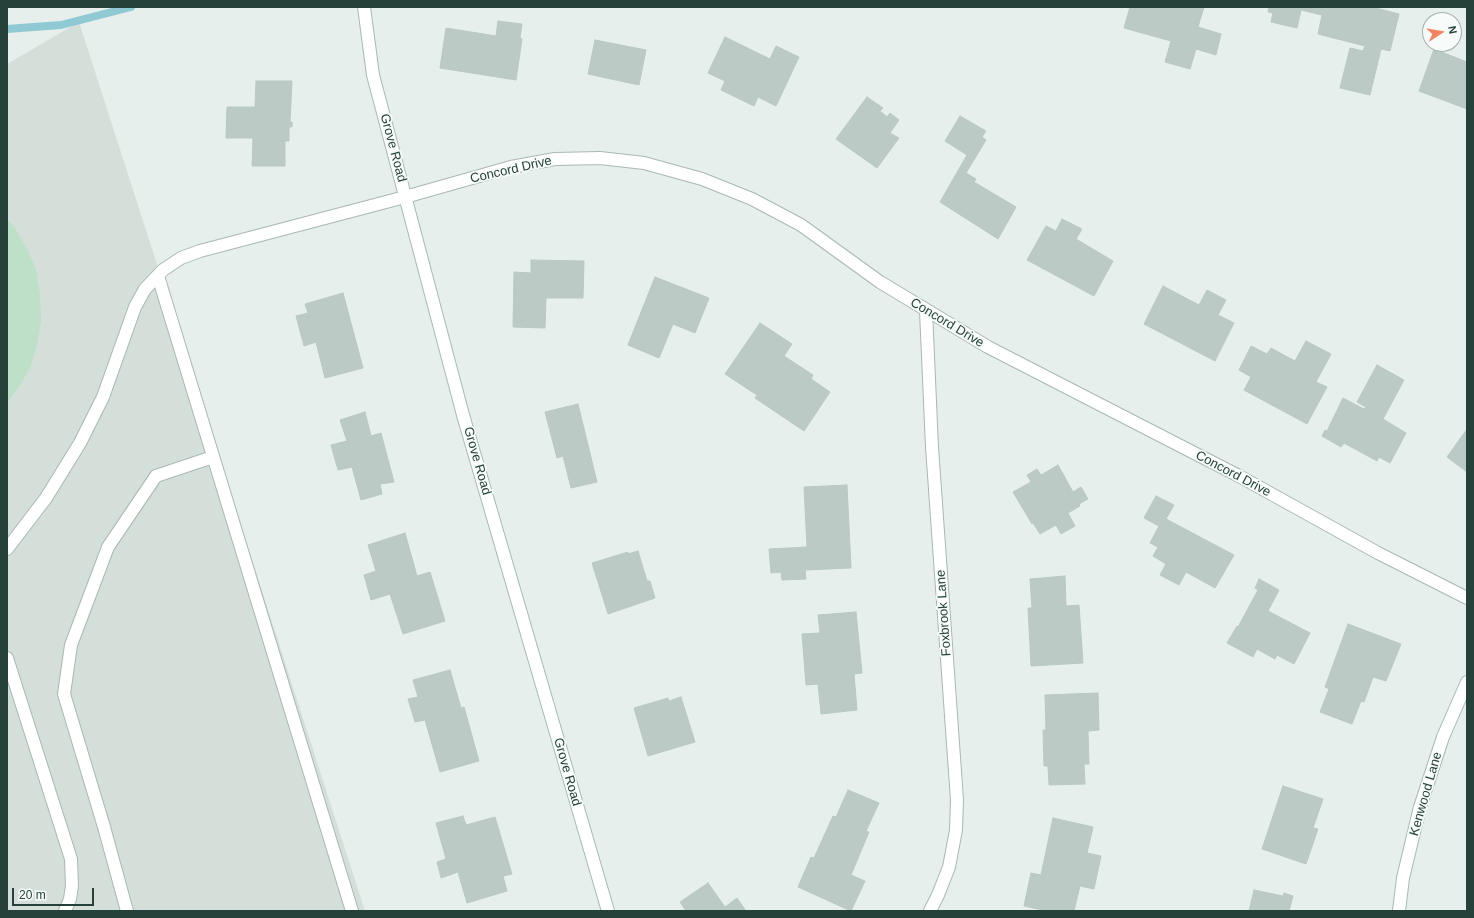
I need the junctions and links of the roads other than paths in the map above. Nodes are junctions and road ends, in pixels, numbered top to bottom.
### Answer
1 (364, 7) edge
2 (405, 197) junction
3 (158, 276) junction
4 (926, 312) junction
5 (213, 456) junction
6 (7, 549) edge
7 (1467, 598) edge
8 (7, 658) edge
9 (1467, 682) edge
10 (65, 911) edge
11 (127, 911) edge
12 (352, 911) edge
13 (608, 911) edge
14 (930, 911) edge
15 (1399, 911) edge

1 - 2 street, Grove Road
2 - 3 street, Concord Drive
2 - 4 street, Concord Drive
2 - 13 street, Grove Road
3 - 5 street
3 - 6 street, Concord Drive
4 - 7 street, Concord Drive
4 - 14 street, Foxbrook Lane
5 - 11 street
5 - 12 street
8 - 10 street
9 - 15 street, Kenwood Lane

